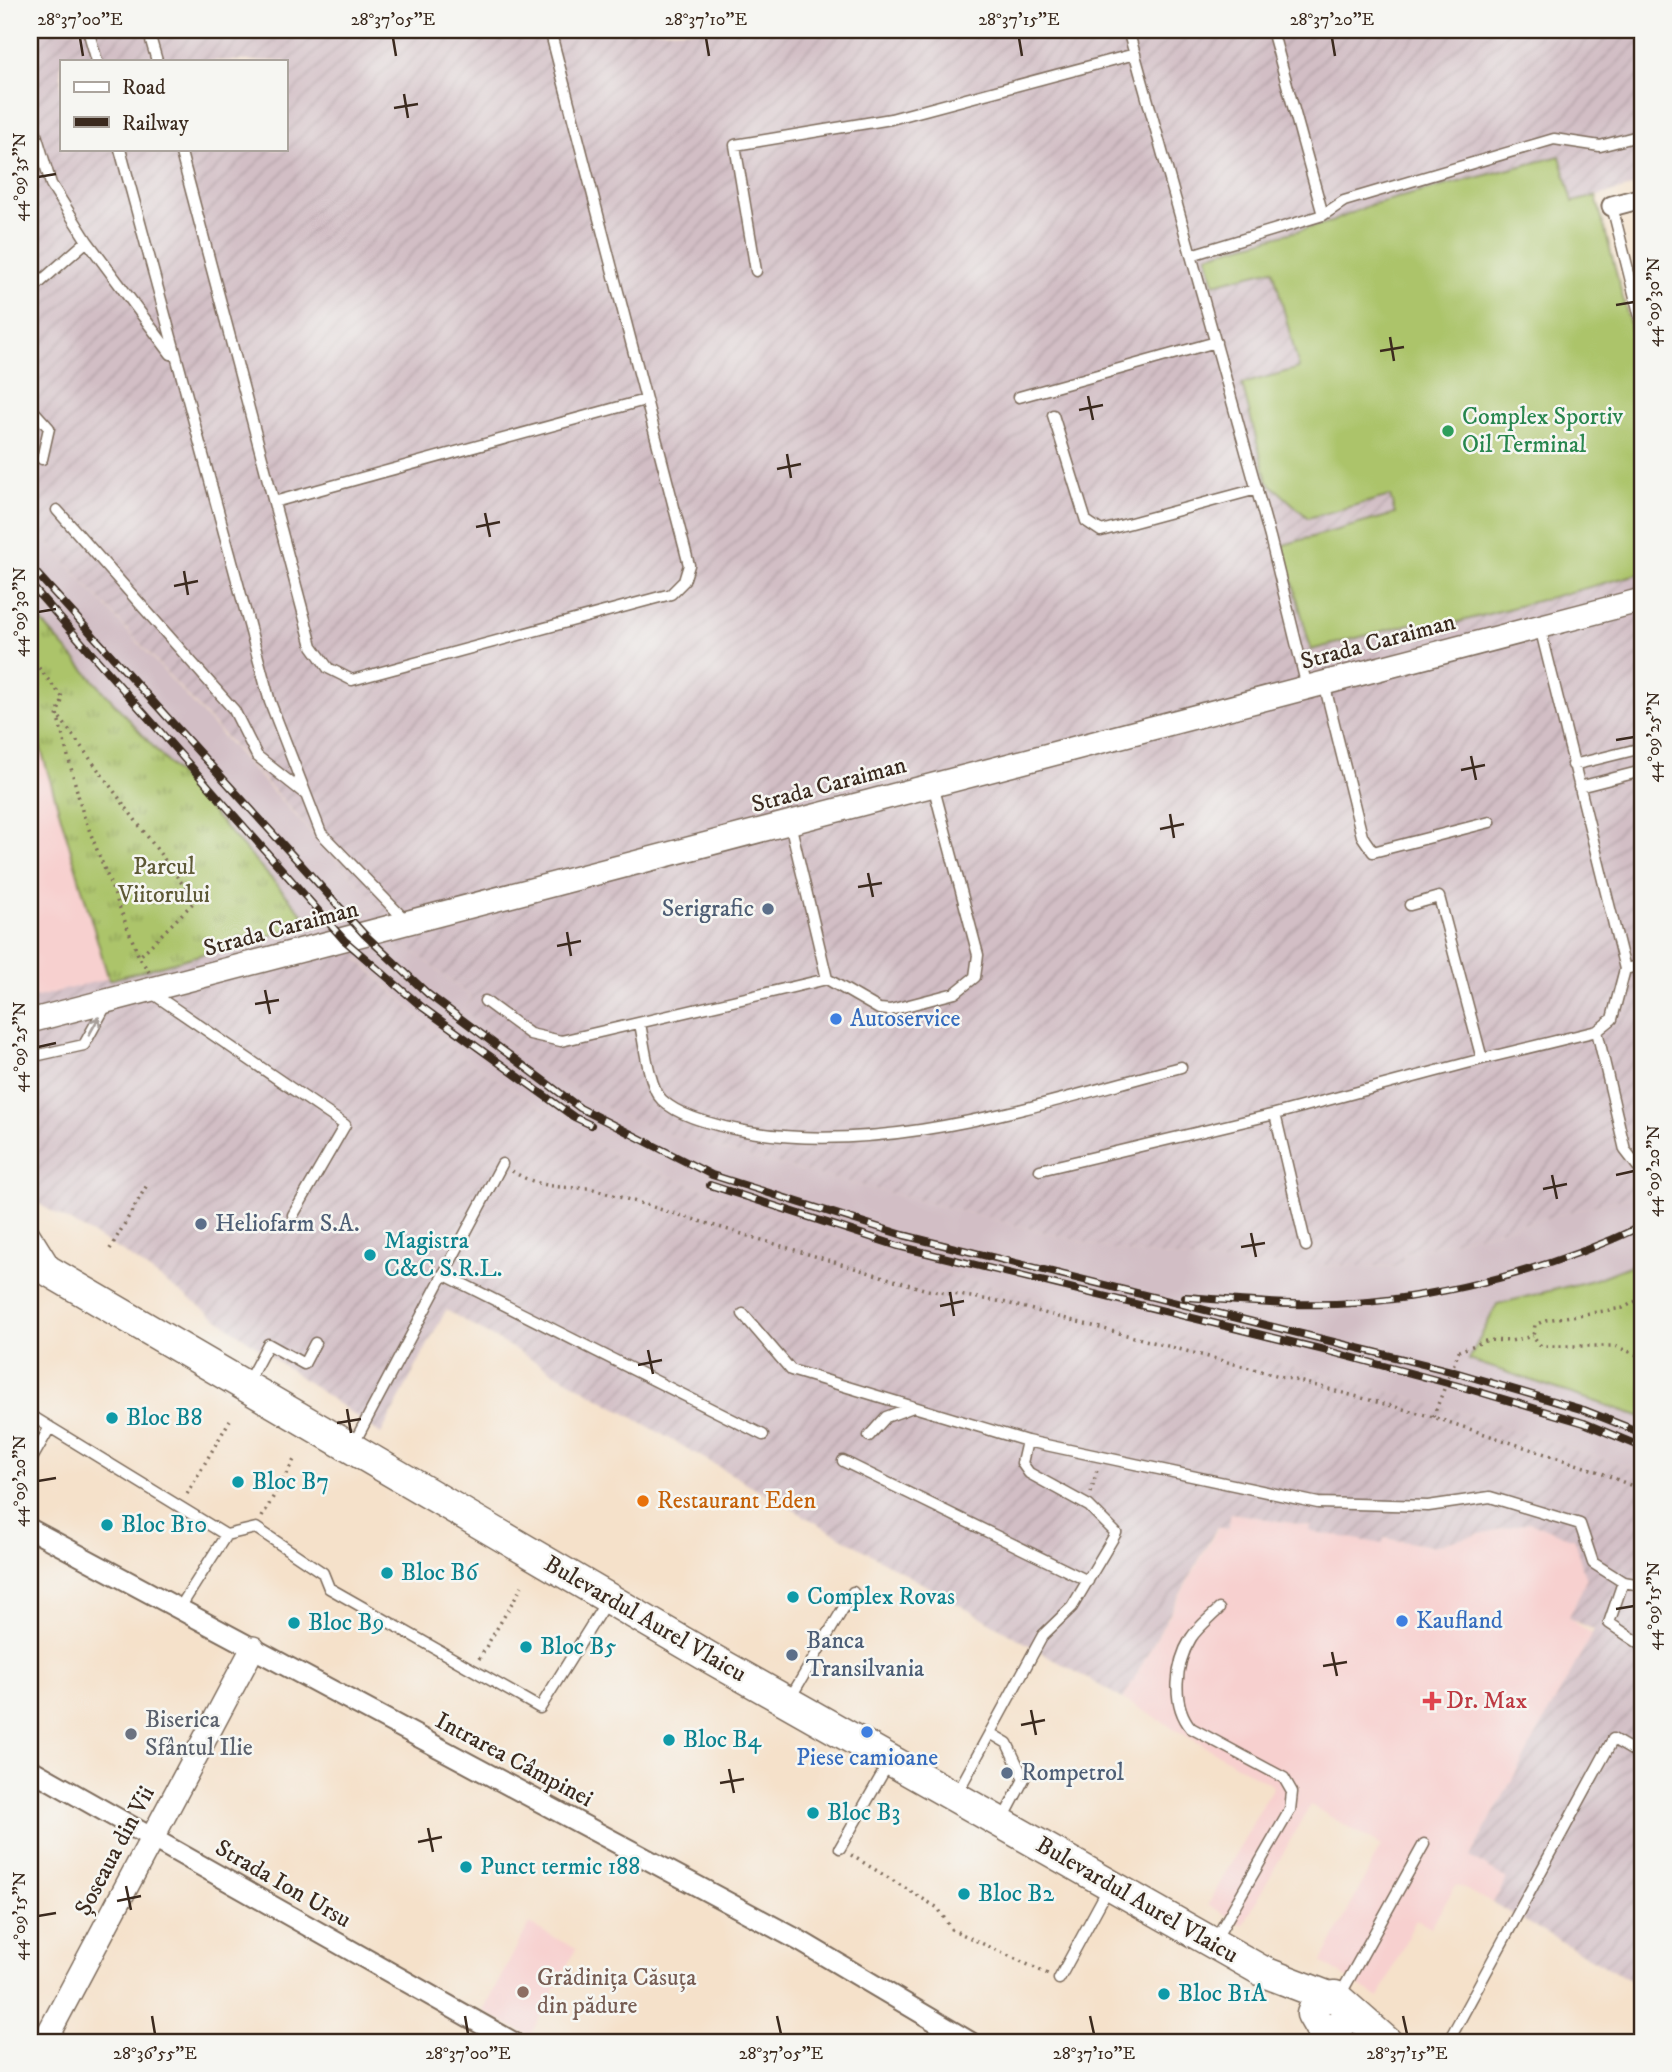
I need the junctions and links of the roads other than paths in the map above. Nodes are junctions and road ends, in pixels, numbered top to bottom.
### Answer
1 (89, 30) edge
2 (148, 30) edge
3 (550, 30) edge
4 (1128, 30) edge
5 (1272, 30) edge
6 (1135, 54) junction
7 (97, 60) edge
8 (156, 60) edge
9 (30, 114) edge
10 (1642, 135) edge
11 (120, 150) edge
12 (180, 150) edge
13 (1642, 198) edge
14 (1612, 206) joint
15 (1323, 215) junction
16 (87, 241) junction
17 (1191, 255) junction
18 (756, 271) dead end
19 (30, 291) edge
20 (1642, 325) edge
21 (1216, 342) junction
22 (176, 360) junction
23 (1019, 397) dead end
24 (645, 400) junction
25 (30, 407) edge
26 (1053, 415) dead end
27 (42, 459) dead end
28 (1257, 489) junction
29 (274, 502) junction
30 (57, 510) dead end
31 (1642, 600) edge
32 (1540, 627) junction
33 (1315, 685) junction
34 (1642, 748) edge
35 (1573, 765) junction
36 (1642, 771) edge
37 (933, 785) junction
38 (1578, 788) junction
39 (306, 794) junction
40 (1490, 822) dead end
41 (790, 823) junction
42 (1410, 905) dead end
43 (408, 923) junction
44 (1642, 965) edge
45 (1625, 969) junction
46 (827, 979) junction
47 (154, 989) junction
48 (108, 1001) junction
49 (485, 1001) dead end
50 (30, 1021) edge
51 (640, 1024) junction
52 (1597, 1031) junction
53 (30, 1057) edge
54 (1482, 1059) junction
55 (1181, 1068) dead end
56 (1275, 1114) junction
57 (502, 1164) road end
58 (1040, 1170) dead end
59 (1642, 1172) edge
60 (293, 1215) dead end
61 (30, 1225) edge
62 (1306, 1246) dead end
63 (30, 1260) edge
64 (443, 1274) junction
65 (65, 1280) junction
66 (743, 1314) dead end
67 (315, 1343) dead end
68 (245, 1386) junction
69 (912, 1407) junction
70 (30, 1415) edge
71 (50, 1427) junction
72 (763, 1435) dead end
73 (869, 1436) dead end
74 (1027, 1441) junction
75 (352, 1448) junction
76 (843, 1461) dead end
77 (30, 1462) edge
78 (30, 1529) edge
79 (226, 1535) junction
80 (1088, 1581) junction
81 (1623, 1582) junction
82 (1642, 1586) edge
83 (853, 1592) dead end
84 (608, 1598) junction
85 (179, 1609) junction
86 (1219, 1609) dead end
87 (1642, 1644) edge
88 (253, 1648) junction
89 (788, 1702) junction
90 (990, 1733) junction
91 (1642, 1756) edge
92 (890, 1760) junction
93 (30, 1769) edge
94 (955, 1797) junction
95 (1001, 1823) junction
96 (151, 1838) junction
97 (1424, 1844) dead end
98 (840, 1848) road end
99 (1110, 1885) junction
100 (1213, 1943) junction
101 (1059, 1979) road end
102 (1327, 2016) edge
103 (1386, 2041) edge
104 (44, 2042) edge
105 (513, 2042) edge
106 (970, 2042) edge
107 (1448, 2042) edge

1 - 7 lane
2 - 8 lane
3 - 24 lane
4 - 6 lane
5 - 15 lane
6 - 17 lane
6 - 18 lane
9 - 16 lane
10 - 15 lane
11 - 22 lane
12 - 29 lane
13 - 14 street
14 - 20 lane
15 - 17 lane
16 - 19 lane
16 - 22 lane
17 - 21 lane
21 - 23 lane
21 - 28 lane
22 - 39 lane
24 - 29 lane
24 - 29 lane
25 - 27 lane
26 - 28 lane
28 - 33 lane
30 - 39 lane
31 - 32 street, Strada Caraiman
32 - 33 street, Strada Caraiman
32 - 35 lane
33 - 37 street, Strada Caraiman
33 - 40 lane
34 - 35 lane
35 - 38 lane
36 - 38 lane
37 - 41 street, Strada Caraiman
37 - 46 lane
38 - 45 lane
39 - 43 lane
41 - 43 street, Strada Caraiman
41 - 46 lane
42 - 54 lane
43 - 47 street, Strada Caraiman
44 - 45 lane
45 - 52 lane
46 - 51 lane
47 - 48 street, Strada Caraiman
47 - 60 lane
48 - 50 street, Strada Caraiman
53 -> 48 lane
49 - 51 lane
51 - 55 lane
52 - 54 lane
52 - 59 lane
54 - 56 lane
56 - 58 lane
56 - 62 lane
57 - 64 lane
61 - 65 lane
63 - 65 main road, Bulevardul Aurel Vlaicu
64 - 72 lane
64 - 75 lane
65 - 68 main road, Bulevardul Aurel Vlaicu
66 - 69 lane
67 - 68 lane
68 - 75 main road, Bulevardul Aurel Vlaicu
69 - 73 lane
69 - 74 lane
70 - 71 lane
71 - 77 lane
71 - 79 lane
74 - 80 lane
74 - 81 lane
75 - 84 main road, Bulevardul Aurel Vlaicu
76 - 80 lane
78 - 85 street, Intrarea Câmpinei
79 - 84 lane
79 - 85 lane
80 - 90 lane
81 - 82 lane
81 - 87 lane
83 - 89 lane
84 - 89 main road, Bulevardul Aurel Vlaicu
85 - 88 street, Intrarea Câmpinei
86 - 100 lane
88 - 96 street, Șoseaua din Vii
88 - 106 street, Intrarea Câmpinei
89 - 92 main road, Bulevardul Aurel Vlaicu
90 - 94 lane
90 - 95 lane
91 - 107 lane
92 - 94 main road, Bulevardul Aurel Vlaicu
92 - 98 lane
93 - 96 street, Strada Ion Ursu
94 - 95 main road, Bulevardul Aurel Vlaicu
95 - 99 main road, Bulevardul Aurel Vlaicu
96 - 104 street, Șoseaua din Vii
96 - 105 street, Strada Ion Ursu
97 - 102 lane
99 - 100 main road, Bulevardul Aurel Vlaicu
99 - 101 lane
100 - 102 main road, Bulevardul Aurel Vlaicu
102 - 103 main road, Bulevardul Aurel Vlaicu

